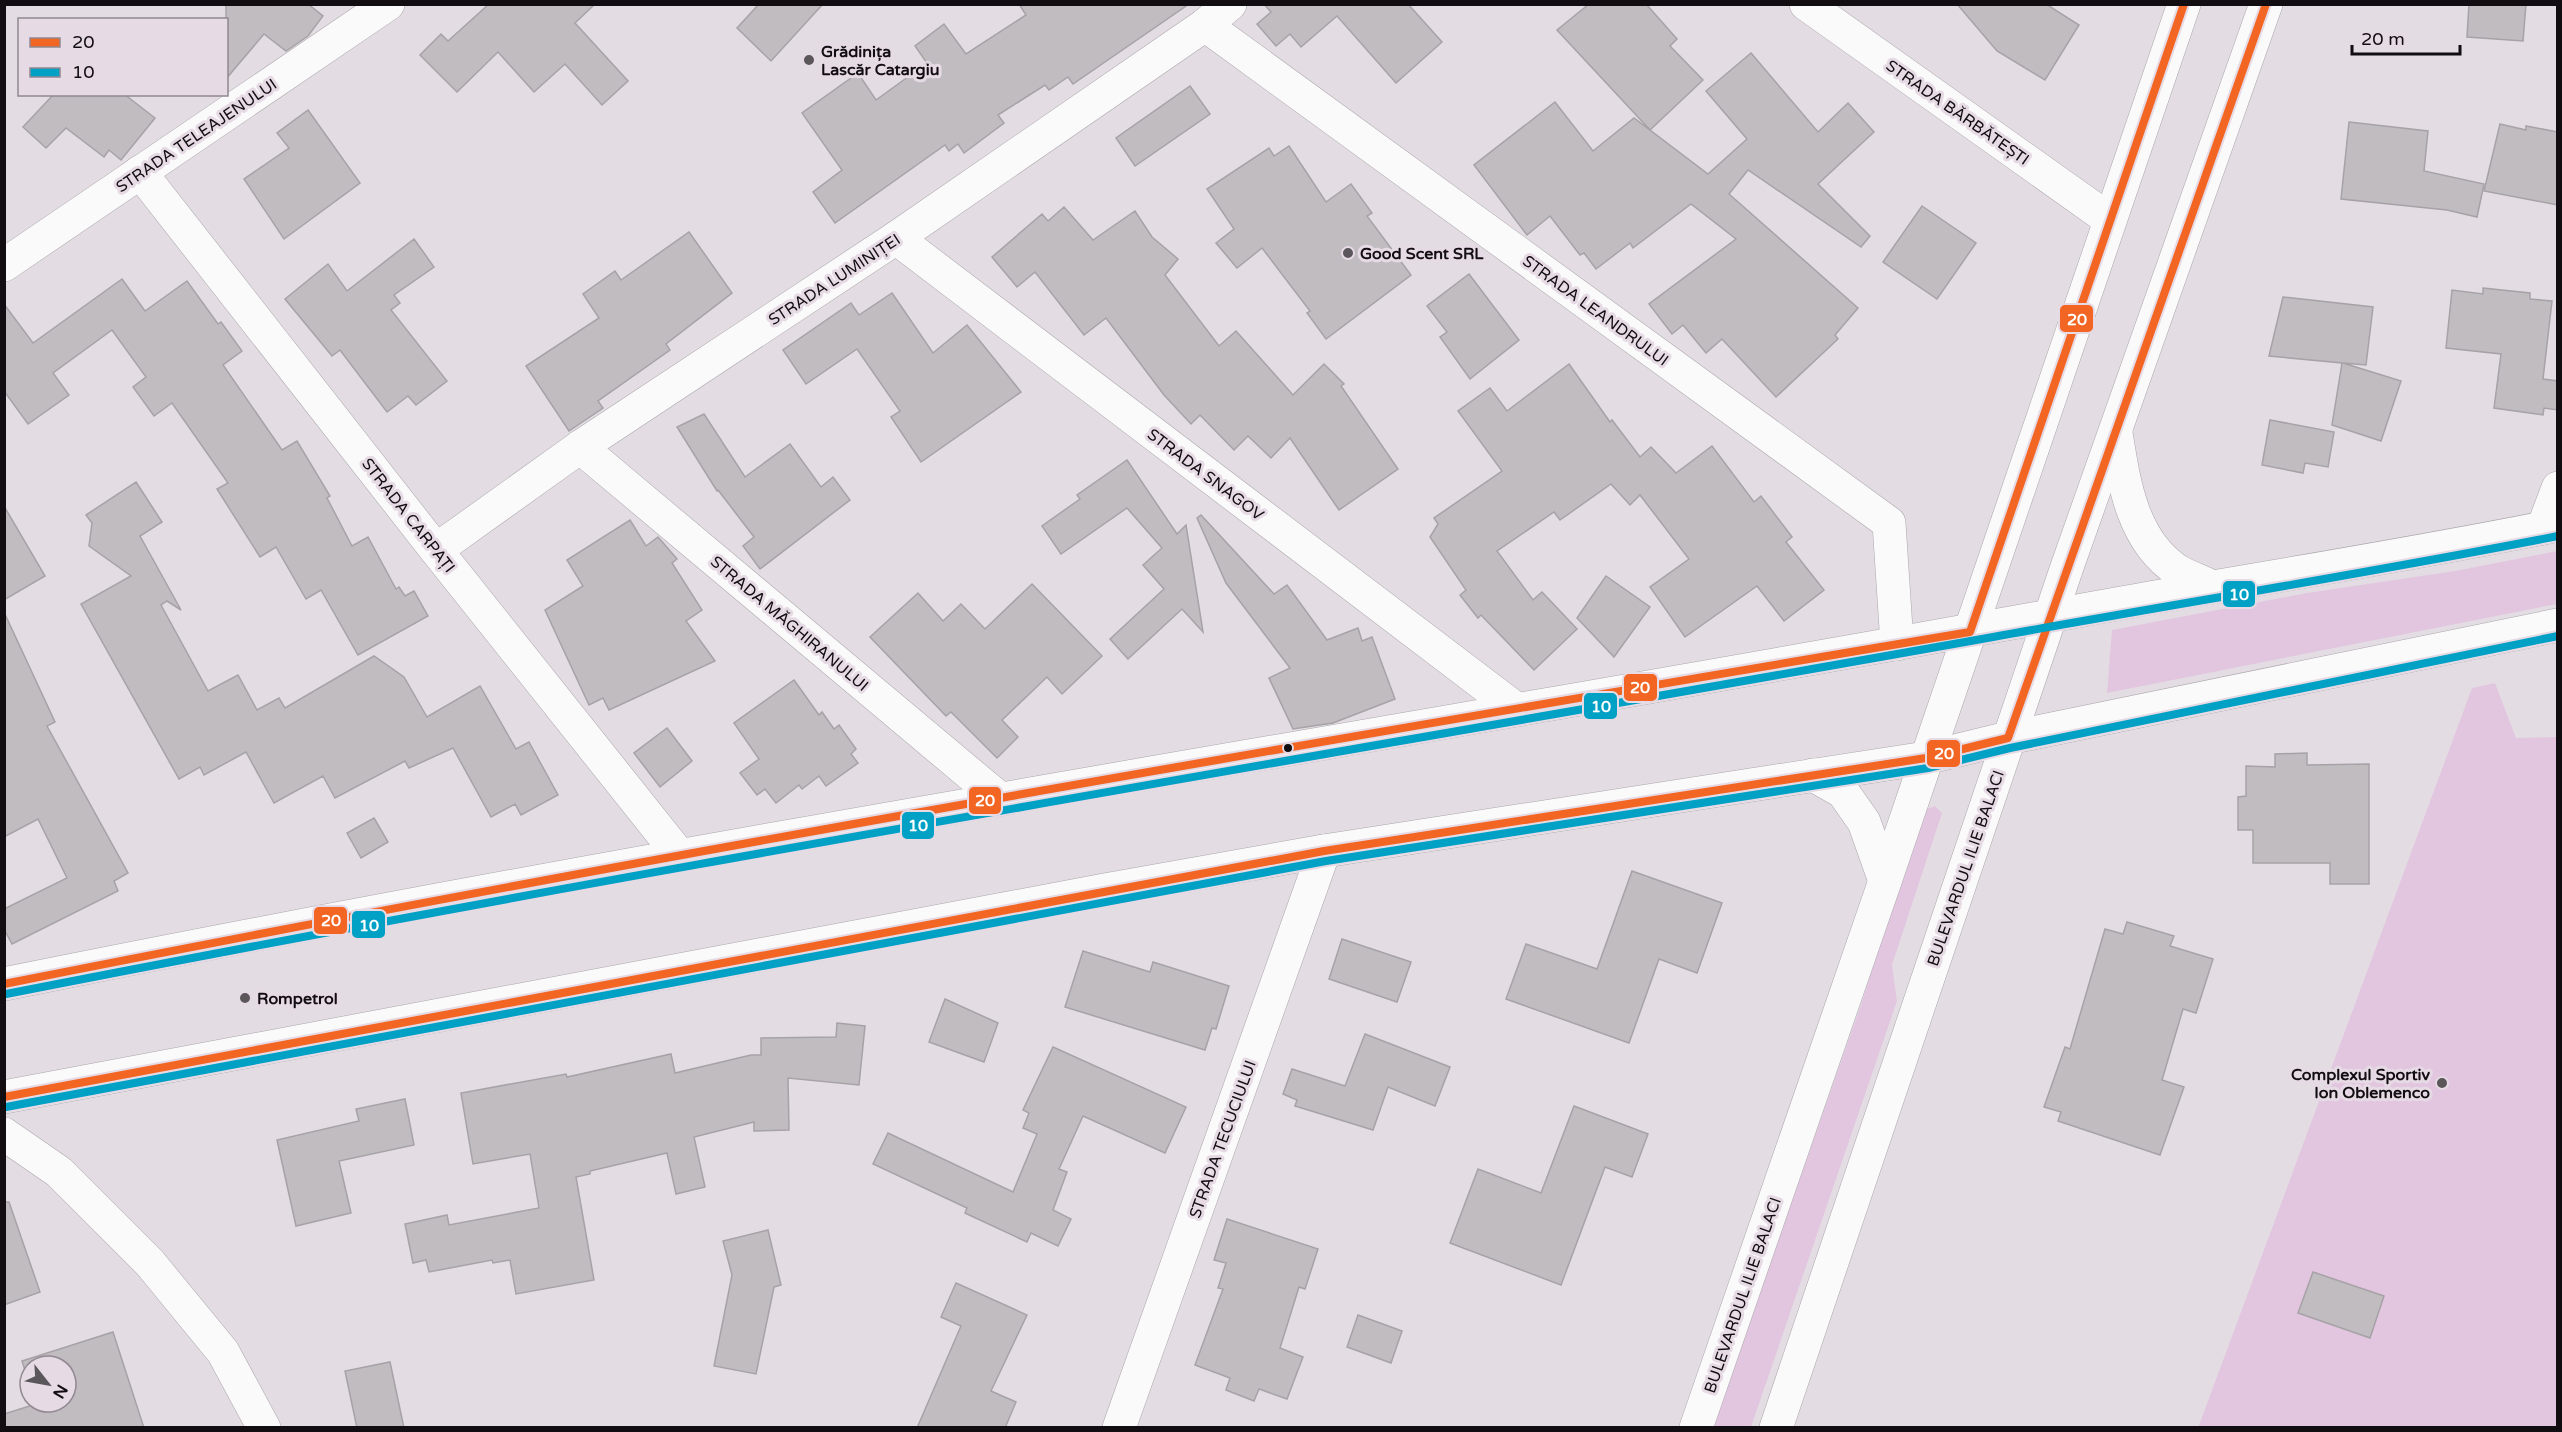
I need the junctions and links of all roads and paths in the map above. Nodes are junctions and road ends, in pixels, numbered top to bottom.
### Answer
1 (388, 4) edge
2 (1230, 4) edge
3 (1806, 4) edge
4 (2184, 4) edge
5 (2266, 4) edge
6 (1205, 25) junction
7 (140, 172) junction
8 (2110, 220) junction
9 (896, 238) junction
10 (4, 265) edge
11 (2116, 429) junction
12 (580, 447) junction
13 (2558, 488) edge
14 (2550, 526) edge
15 (436, 550) junction
16 (2212, 587) junction
17 (2051, 616) junction
18 (2558, 625) edge
19 (1970, 632) junction
20 (1897, 644) junction
21 (1516, 709) junction
22 (2008, 738) junction
23 (1926, 758) junction
24 (1813, 775) junction
25 (1000, 799) junction
26 (1324, 851) junction
27 (680, 856) junction
28 (1885, 881) junction
29 (4, 984) edge
30 (4, 1097) edge
31 (4, 1134) edge
32 (264, 1428) edge
33 (1119, 1428) edge
34 (1696, 1428) edge
35 (1776, 1428) edge

1 - 7 main road, STRADA TELEAJENULUI
2 - 6 main road, STRADA LUMINIȚEI
3 - 8 main road, STRADA BĂRBĂTEȘTI
4 - 8 main road, BULEVARDUL ILIE BALACI
5 - 11 main road, BULEVARDUL ILIE BALACI
6 - 9 main road, STRADA LUMINIȚEI
6 - 20 main road, STRADA LEANDRULUI
7 - 10 main road, STRADA TELEAJENULUI
7 - 15 main road, STRADA CARPAȚI
8 - 19 main road, BULEVARDUL ILIE BALACI
9 - 12 main road, STRADA LUMINIȚEI
9 - 21 main road, STRADA SNAGOV
11 - 16 main road
11 - 17 main road, BULEVARDUL ILIE BALACI
12 - 15 main road, STRADA LUMINIȚEI
12 - 25 main road, STRADA MĂGHIRANULUI
13 - 14 main road
14 - 16 main road
15 - 27 main road, STRADA CARPAȚI
16 - 17 main road
17 - 19 main road
17 - 22 main road, BULEVARDUL ILIE BALACI
18 - 22 main road
19 - 20 main road
19 - 23 main road, BULEVARDUL ILIE BALACI
20 - 21 main road
21 - 25 main road
22 - 23 main road
22 - 35 main road, BULEVARDUL ILIE BALACI
23 - 24 main road
23 - 28 main road, BULEVARDUL ILIE BALACI
24 - 26 main road
24 - 28 main road
25 - 27 main road
26 - 30 main road
26 - 33 main road, STRADA TECUCIULUI
27 - 29 main road
28 - 34 main road, BULEVARDUL ILIE BALACI
31 - 32 main road

